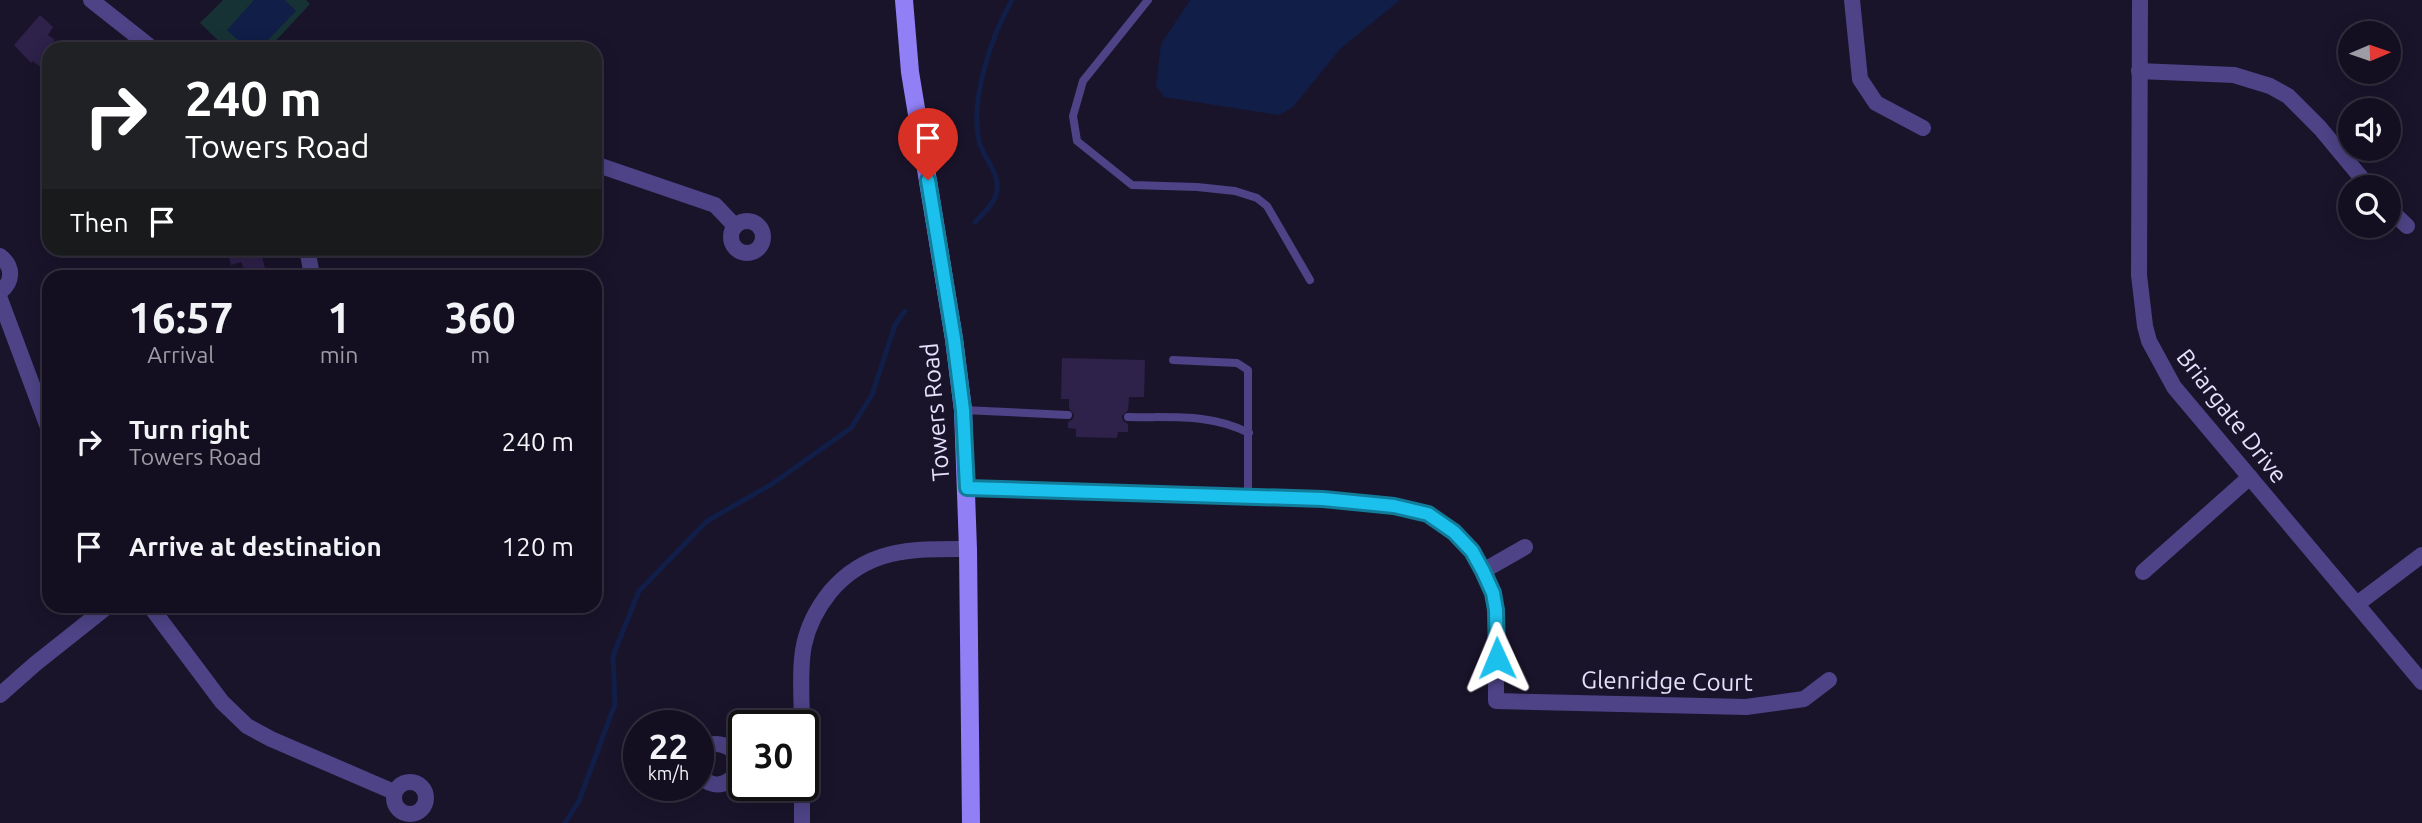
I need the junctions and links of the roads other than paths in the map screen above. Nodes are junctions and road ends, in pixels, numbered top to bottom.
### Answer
1 (92, 0) edge
2 (904, 0) edge
3 (1148, 0) edge
4 (1852, 0) edge
5 (2140, 0) edge
6 (144, 42) edge
7 (2139, 71) junction
8 (1923, 128) dead end
9 (602, 166) edge
10 (2359, 175) edge
11 (2401, 220) edge
12 (735, 226) dead end
13 (2407, 226) dead end
14 (0, 256) edge
15 (1310, 280) dead end
16 (0, 292) edge
17 (0, 299) edge
18 (1173, 360) dead end
19 (963, 410) junction
20 (42, 411) edge
21 (1068, 415) dead end
22 (1128, 417) dead end
23 (1249, 433) junction
24 (2250, 477) junction
25 (967, 488) junction
26 (1248, 497) junction
27 (1525, 547) dead end
28 (968, 549) junction
29 (2422, 555) edge
30 (1483, 571) junction
31 (2143, 572) dead end
32 (2357, 604) junction
33 (99, 613) edge
34 (155, 613) edge
35 (1829, 680) dead end
36 (2422, 682) edge
37 (0, 695) edge
38 (802, 710) edge
39 (394, 792) dead end
40 (802, 801) edge
41 (802, 823) edge
42 (971, 823) edge

1 - 6 street
2 - 19 main road, Towers Road
3 - 15 lane
4 - 8 street
5 - 7 street, Briargate Drive
7 - 10 street
7 - 24 street, Briargate Drive
9 - 12 street
11 - 13 street
14 - 16 street
17 - 20 street
18 - 23 lane
19 - 21 lane
19 - 25 main road, Towers Road
22 - 23 lane
23 - 26 lane
24 - 31 street
24 - 32 street, Briargate Drive
25 - 26 street
25 - 28 main road, Towers Road
26 - 30 street
27 - 30 street
28 - 38 street
28 - 42 main road, Towers Road
29 - 32 street
30 - 35 street, Glenridge Court
32 - 36 street, Briargate Drive
33 - 37 street
34 - 39 street
40 - 41 street

